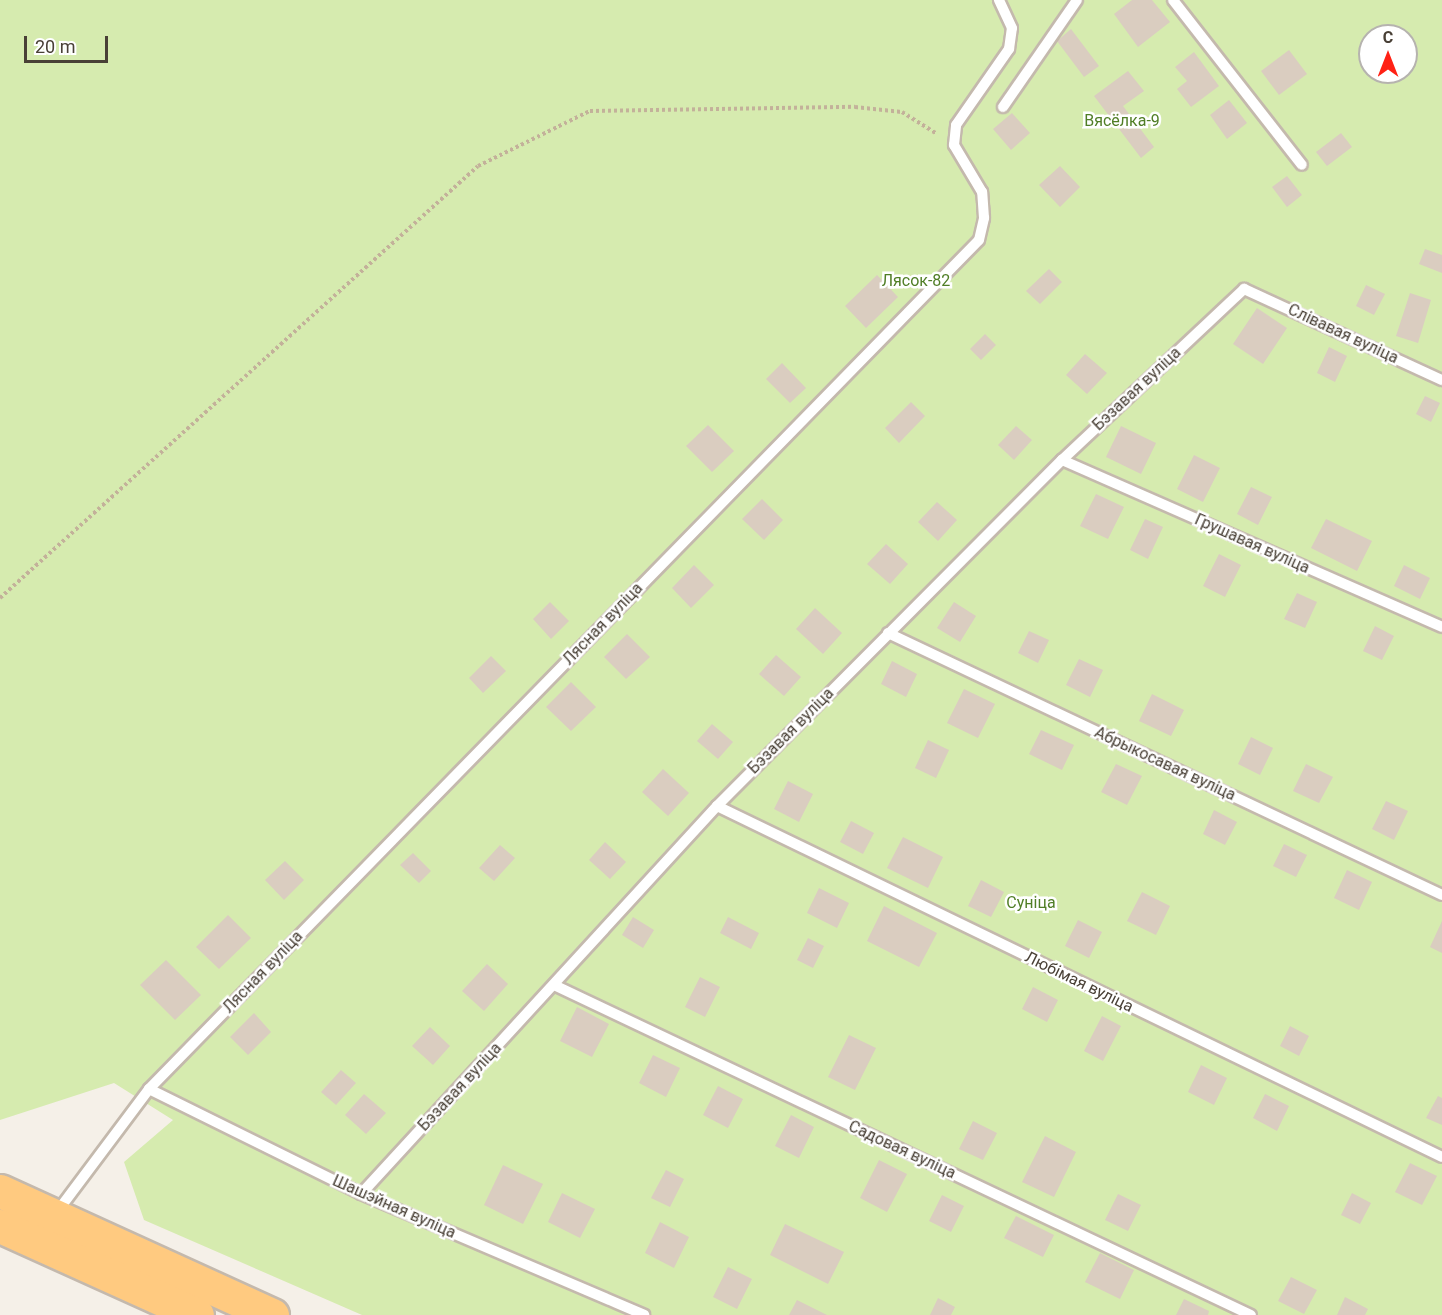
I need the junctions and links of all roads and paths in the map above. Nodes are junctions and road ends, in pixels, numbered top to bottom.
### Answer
1 (999, 0) edge
2 (1077, 0) edge
3 (1173, 0) edge
4 (1003, 107) dead end
5 (954, 145) junction
6 (1302, 165) dead end
7 (1244, 289) joint
8 (1442, 380) edge
9 (1062, 460) junction
10 (0, 598) edge
11 (1442, 627) edge
12 (888, 633) junction
13 (717, 806) junction
14 (1442, 895) edge
15 (554, 985) junction
16 (149, 1089) junction
17 (1442, 1157) edge
18 (0, 1191) edge
19 (361, 1194) junction
20 (55, 1215) junction
21 (0, 1226) edge
22 (197, 1315) edge
23 (272, 1315) edge
24 (644, 1315) edge
25 (1251, 1315) edge

1 - 5 lane
2 - 4 lane
3 - 6 lane
5 - 10 path
5 - 16 lane, Лясная вуліца
7 - 8 lane, Слівавая вуліца
7 - 9 lane, Бэзавая вуліца
9 - 11 lane, Грушавая вуліца
9 - 12 lane, Бэзавая вуліца
12 - 13 lane, Бэзавая вуліца
12 - 14 lane, Абрыкосавая вуліца
13 - 15 lane, Бэзавая вуліца
13 - 17 lane, Любімая вуліца
15 - 19 lane, Бэзавая вуліца
15 - 25 lane, Садовая вуліца
16 - 19 lane, Шашэйная вуліца
16 - 20 lane, Лясная вуліца
18 - 20 highway
19 - 24 lane, Шашэйная вуліца
20 - 23 highway
21 - 22 highway

